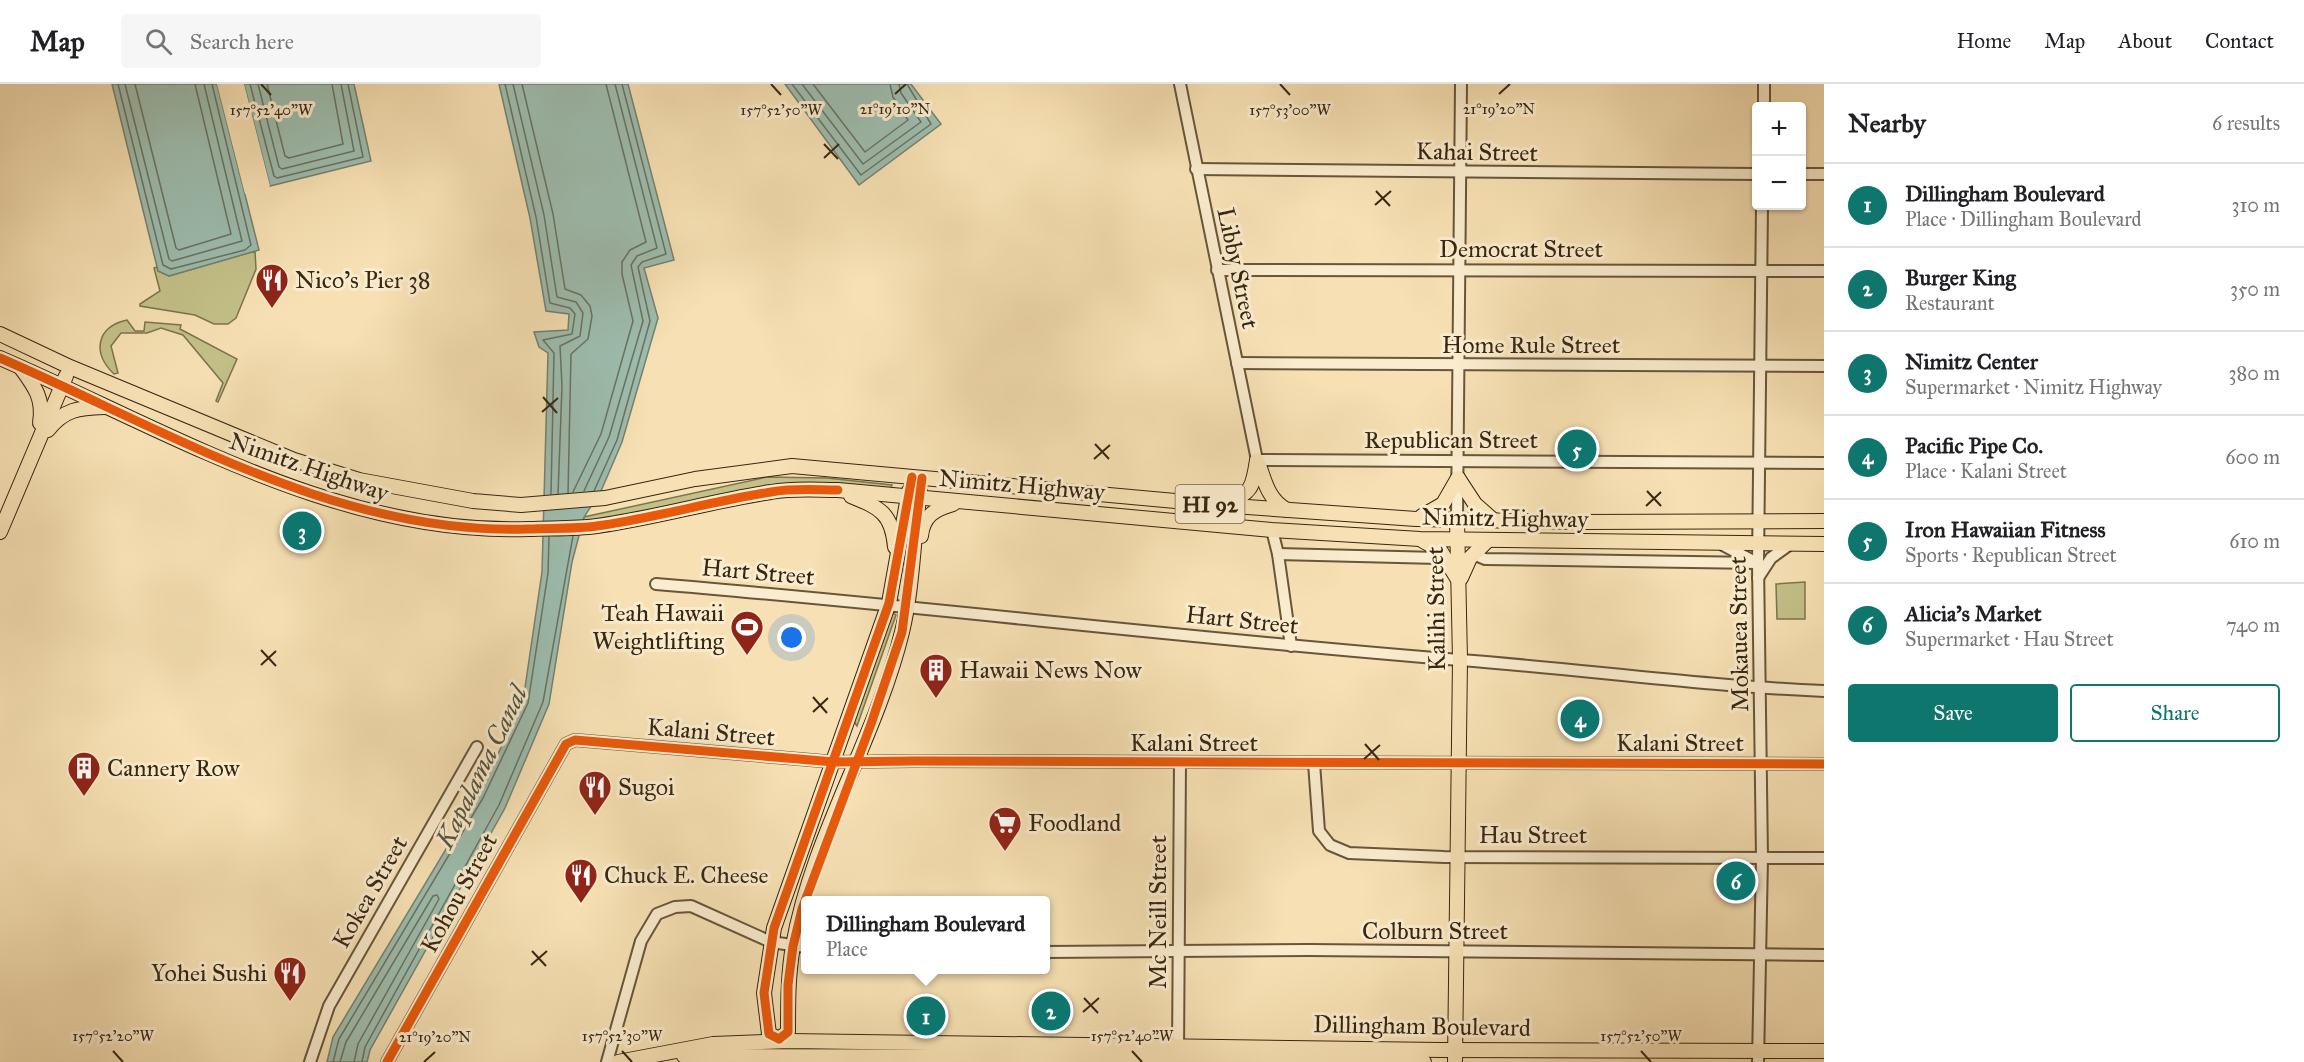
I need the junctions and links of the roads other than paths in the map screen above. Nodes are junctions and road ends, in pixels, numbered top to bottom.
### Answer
1 (1179, 84) edge
2 (1461, 84) edge
3 (1764, 84) edge
4 (1764, 102) edge
5 (1196, 170) junction
6 (1460, 173) junction
7 (1752, 174) edge
8 (1806, 174) edge
9 (1824, 174) edge
10 (1762, 210) edge
11 (1217, 270) junction
12 (1460, 270) junction
13 (1760, 270) junction
14 (1824, 270) edge
15 (0, 334) edge
16 (0, 358) edge
17 (1237, 363) junction
18 (1460, 365) junction
19 (20, 366) junction
20 (1760, 366) junction
21 (1824, 366) edge
22 (70, 367) junction
23 (62, 384) junction
24 (105, 407) junction
25 (38, 443) junction
26 (1257, 460) junction
27 (1458, 461) junction
28 (1759, 462) junction
29 (1824, 463) edge
30 (917, 477) junction
31 (1458, 478) junction
32 (838, 490) junction
33 (913, 498) junction
34 (958, 502) junction
35 (1219, 505) junction
36 (1288, 511) junction
37 (1416, 519) junction
38 (1457, 519) junction
39 (1492, 519) junction
40 (1824, 521) edge
41 (1758, 523) junction
42 (1272, 530) junction
43 (0, 532) edge
44 (1420, 539) junction
45 (1458, 541) junction
46 (1487, 541) junction
47 (1824, 544) edge
48 (1723, 545) junction
49 (1789, 545) junction
50 (1758, 546) junction
51 (1278, 554) junction
52 (1473, 554) junction
53 (1448, 560) junction
54 (1758, 563) junction
55 (904, 568) junction
56 (1758, 578) junction
57 (1459, 583) junction
58 (656, 584) dead end
59 (889, 603) junction
60 (906, 605) junction
61 (1291, 646) junction
62 (1460, 660) junction
63 (1761, 688) junction
64 (1824, 691) edge
65 (566, 744) joint
66 (477, 747) dead end
67 (834, 762) junction
68 (855, 763) junction
69 (1180, 763) junction
70 (1314, 763) junction
71 (1459, 763) junction
72 (1761, 763) junction
73 (1824, 764) edge
74 (1456, 856) junction
75 (1762, 858) junction
76 (1824, 858) edge
77 (807, 896) edge
78 (771, 942) junction
79 (799, 946) edge
80 (1050, 952) edge
81 (1179, 952) junction
82 (1455, 952) junction
83 (1760, 955) junction
84 (1824, 955) edge
85 (779, 1041) junction
86 (1824, 1052) edge
87 (661, 1055) junction
88 (1178, 1055) edge
89 (1455, 1056) edge
90 (1759, 1057) edge
91 (781, 1059) edge
92 (310, 1062) edge
93 (387, 1062) edge
94 (607, 1062) edge
95 (618, 1062) edge
96 (1424, 1062) edge

1 - 5 street, Libby Street
2 - 6 street, Kalihi Street
3 - 4 street
5 - 6 street, Kahai Street
5 - 11 street, Libby Street
6 - 7 street, Kahai Street
6 - 12 street, Kalihi Street
8 - 9 street
10 - 13 street, Mokauea Street
11 - 12 street, Democrat Street
11 - 17 street, Libby Street
12 - 13 street, Democrat Street
12 - 18 street, Kalihi Street
13 - 14 street, Democrat Street
13 - 20 street, Mokauea Street
15 - 22 main road, Nimitz Highway / HI 92
16 - 19 main road, Nimitz Highway / HI 92
17 - 18 street, Home Rule Street
17 - 26 street, Libby Street
18 - 20 street, Home Rule Street
18 - 27 street, Kalihi Street
19 - 23 main road, Nimitz Highway / HI 92
19 - 25 main road
20 - 21 street, Home Rule Street
20 - 28 street, Mokauea Street
22 - 23 main road
22 - 30 main road, Nimitz Highway / HI 92
23 - 24 main road, Nimitz Highway / HI 92
23 - 25 main road
24 - 25 main road
24 - 32 main road, Nimitz Highway / HI 92
25 - 43 main road
26 - 27 street, Republican Street
26 - 35 main road
26 - 36 main road
27 - 28 street, Republican Street
27 - 31 street, Kalihi Street
28 - 29 street, Republican Street
28 - 41 street, Mokauea Street
30 - 33 main road
30 - 35 main road, Nimitz Highway / HI 92
31 - 37 main road
31 - 38 street, Kalihi Street
31 - 39 main road
32 - 33 main road, Nimitz Highway / HI 92
32 - 55 main road
33 - 34 main road, Nimitz Highway / HI 92
33 - 55 main road
34 - 42 main road, Nimitz Highway / HI 92
34 - 55 main road
35 - 36 main road, Nimitz Highway / HI 92
36 - 37 main road, Nimitz Highway / HI 92
37 - 38 main road, Nimitz Highway / HI 92
38 - 39 main road, Nimitz Highway / HI 92
38 - 45 main road, Kalihi Street
39 - 41 main road, Nimitz Highway / HI 92
40 - 41 main road, Nimitz Highway / HI 92
41 - 50 street, Mokauea Street
42 - 44 main road, Nimitz Highway / HI 92
42 - 51 street
44 - 45 main road, Nimitz Highway / HI 92
44 - 53 main road
45 - 46 main road, Nimitz Highway / HI 92
45 - 57 main road, Kalihi Street
46 - 48 main road, Nimitz Highway / HI 92
46 - 52 main road
47 - 49 main road, Nimitz Highway / HI 92
48 - 50 main road, Nimitz Highway / HI 92
48 - 54 street
49 - 50 main road, Nimitz Highway / HI 92
49 - 56 street
50 - 54 street, Mokauea Street
51 - 53 street
51 - 61 street
52 - 54 street
52 - 57 main road
53 - 57 main road
54 - 56 street, Mokauea Street
55 - 59 main road
55 - 60 main road
56 - 63 street, Mokauea Street
57 - 62 main road, Kalihi Street
58 - 59 street, Hart Street
59 - 60 street, Hart Street
59 - 67 main road
60 - 61 street, Hart Street
60 - 68 main road
61 - 62 street, Hart Street
62 - 63 street, Hart Street
62 - 71 main road, Kalihi Street
63 - 64 street, Hart Street
63 - 72 street, Mokauea Street
65 - 67 street, Kalani Street
65 - 93 street, Kohou Street
66 - 92 street, Kokea Street
67 - 68 street, Kalani Street
67 - 78 main road
68 - 69 street, Kalani Street
68 - 77 main road
69 - 70 street, Kalani Street
69 - 81 street, Mc Neill Street
70 - 71 street, Kalani Street
70 - 74 street, Hau Street
71 - 72 street, Kalani Street
71 - 74 main road, Kalihi Street
72 - 73 street, Kalani Street
72 - 75 street, Mokauea Street
74 - 75 street, Hau Street
74 - 82 main road, Kalihi Street
75 - 76 street, Hau Street
75 - 83 street, Mokauea Street
78 - 79 street
78 - 85 main road
78 - 94 street
79 - 85 main road
80 - 81 street, Colburn Street
81 - 82 street, Colburn Street
81 - 88 street, Mc Neill Street
82 - 83 street, Colburn Street
82 - 89 main road, Kalihi Street
83 - 84 street, Colburn Street
83 - 90 street, Mokauea Street
85 - 87 main road, Dillingham Boulevard
85 - 88 main road, Dillingham Boulevard
85 - 91 main road
86 - 90 main road, Dillingham Boulevard
87 - 91 main road, Dillingham Boulevard
87 - 95 main road, Dillingham Boulevard
88 - 89 main road, Dillingham Boulevard
88 - 91 main road, Dillingham Boulevard
88 - 96 main road, Dillingham Boulevard
89 - 90 main road, Dillingham Boulevard

